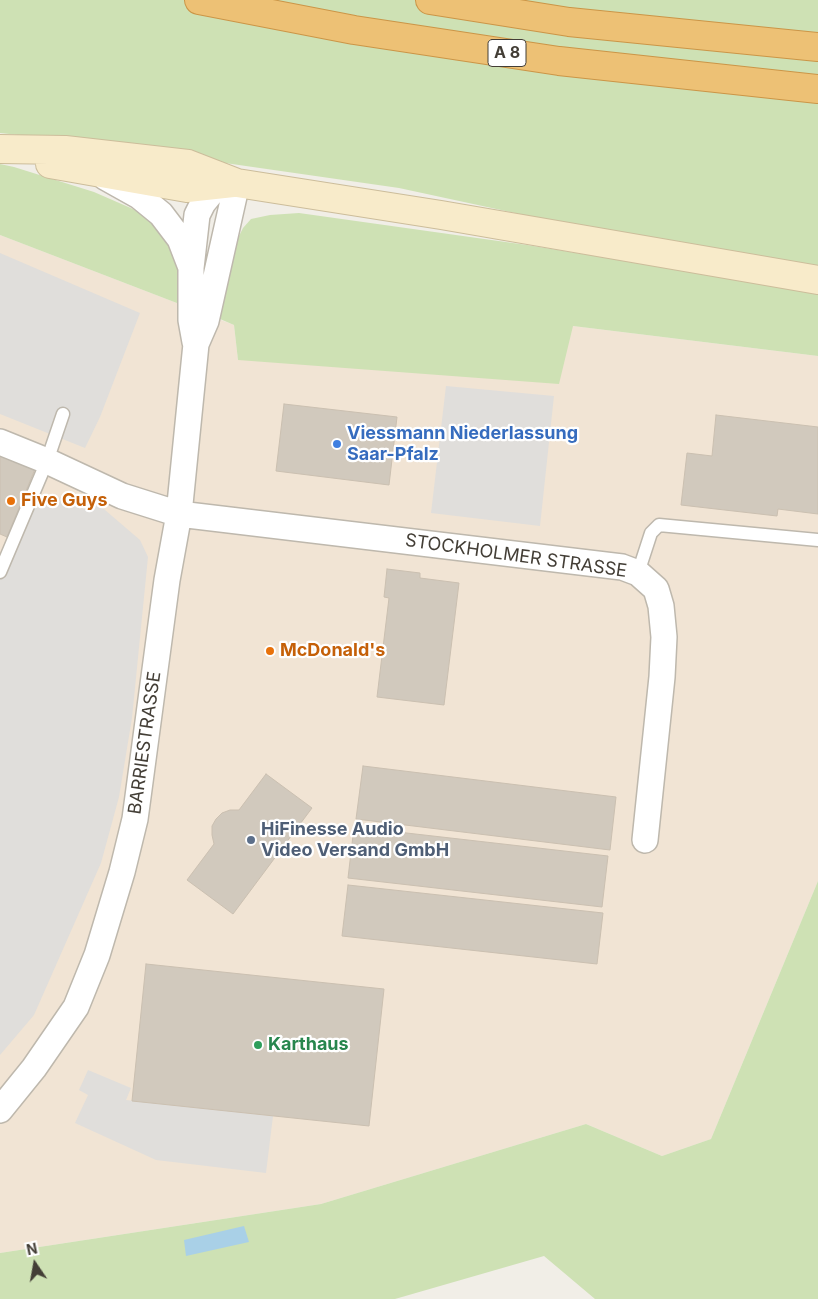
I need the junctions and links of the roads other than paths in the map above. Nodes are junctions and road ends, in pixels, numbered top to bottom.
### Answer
1 (199, 0) edge
2 (430, 0) edge
3 (818, 48) edge
4 (818, 89) edge
5 (0, 150) edge
6 (100, 174) junction
7 (237, 183) junction
8 (191, 268) junction
9 (818, 280) edge
10 (196, 344) junction
11 (62, 414) dead end
12 (0, 442) edge
13 (47, 461) junction
14 (179, 514) junction
15 (818, 540) edge
16 (0, 572) edge
17 (638, 573) junction
18 (645, 840) dead end
19 (0, 1110) edge

1 - 4 highway, A 8
2 - 3 highway, A 8
5 - 6 main road
5 - 7 main road
6 - 7 main road
6 - 8 street, BARRIESTRASSE
7 - 8 street, BARRIESTRASSE
7 - 9 main road
7 - 10 street, BARRIESTRASSE
8 - 10 street, BARRIESTRASSE
10 - 14 street, BARRIESTRASSE
11 - 13 lane
12 - 13 street, STOCKHOLMER STRASSE
13 - 14 street, STOCKHOLMER STRASSE
13 - 16 lane
14 - 17 street, STOCKHOLMER STRASSE
14 - 19 street, BARRIESTRASSE
15 - 17 lane
17 - 18 street, STOCKHOLMER STRASSE

